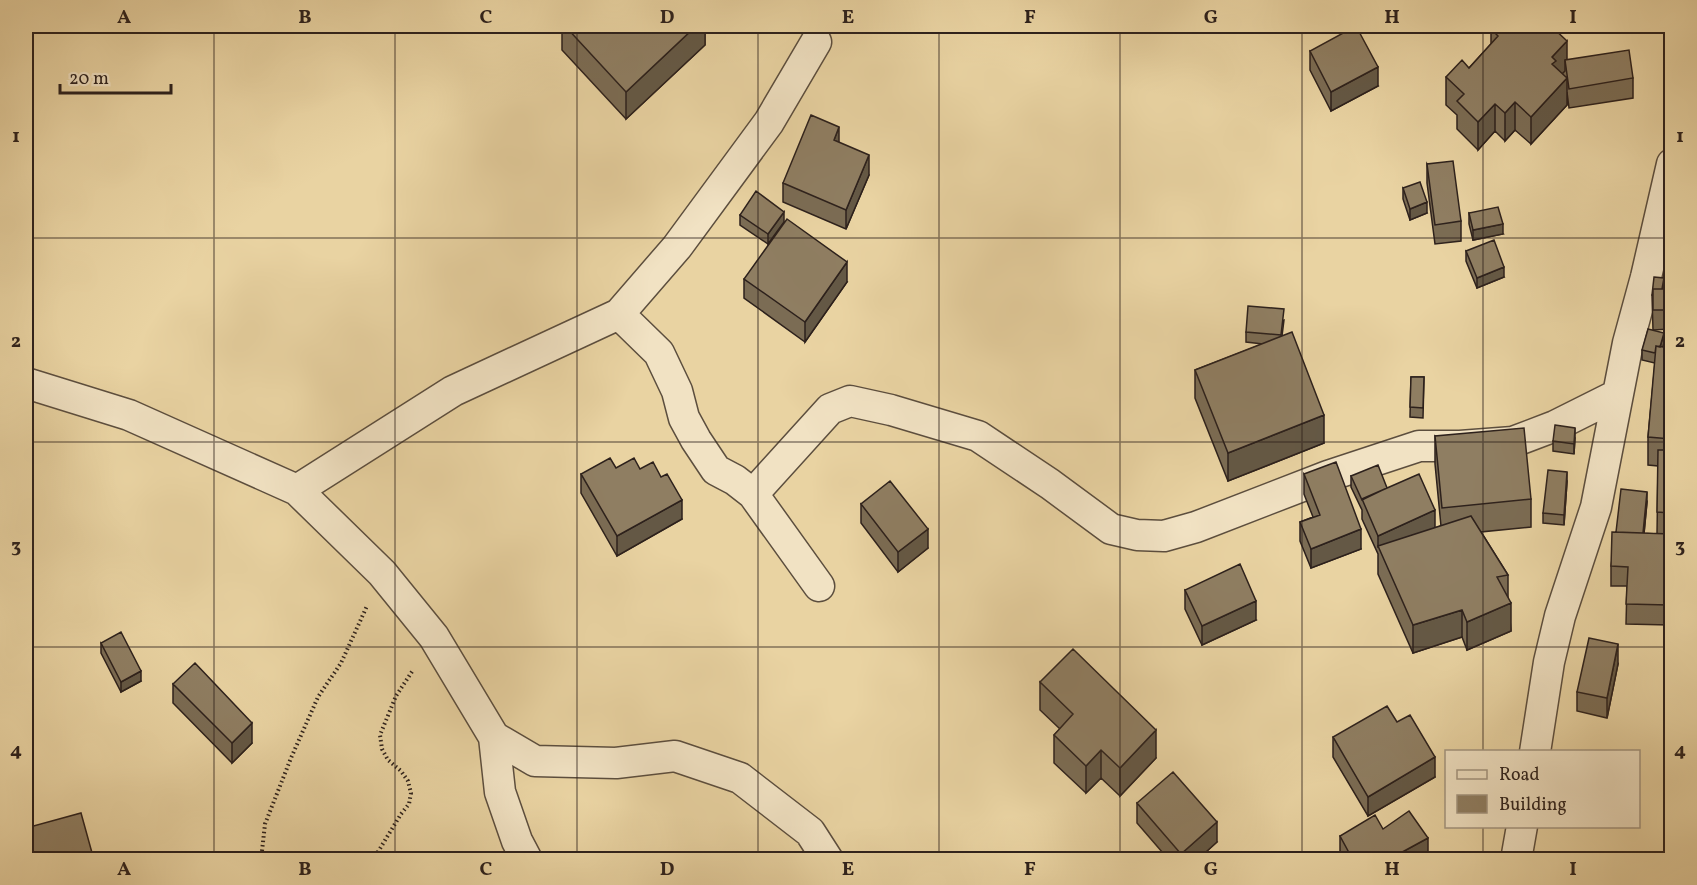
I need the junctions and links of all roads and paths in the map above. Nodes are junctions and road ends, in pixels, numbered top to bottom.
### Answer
1 (816, 42) dead end
2 (1671, 164) edge
3 (619, 314) junction
4 (26, 383) edge
5 (1617, 395) junction
6 (297, 490) junction
7 (753, 494) junction
8 (382, 573) junction
9 (819, 586) dead end
10 (434, 636) junction
11 (494, 737) junction
12 (1535, 750) edge
13 (1522, 828) edge
14 (261, 860) edge
15 (373, 860) edge
16 (527, 860) edge
17 (828, 860) edge
18 (1516, 860) edge

1 - 3 street
2 - 5 street
3 - 6 street
3 - 7 street
4 - 6 street
5 - 7 street
5 - 12 street
6 - 8 street
7 - 9 street
8 - 10 street
8 - 14 path
10 - 11 street
10 - 15 path
11 - 16 street
11 - 17 street
13 - 18 street

